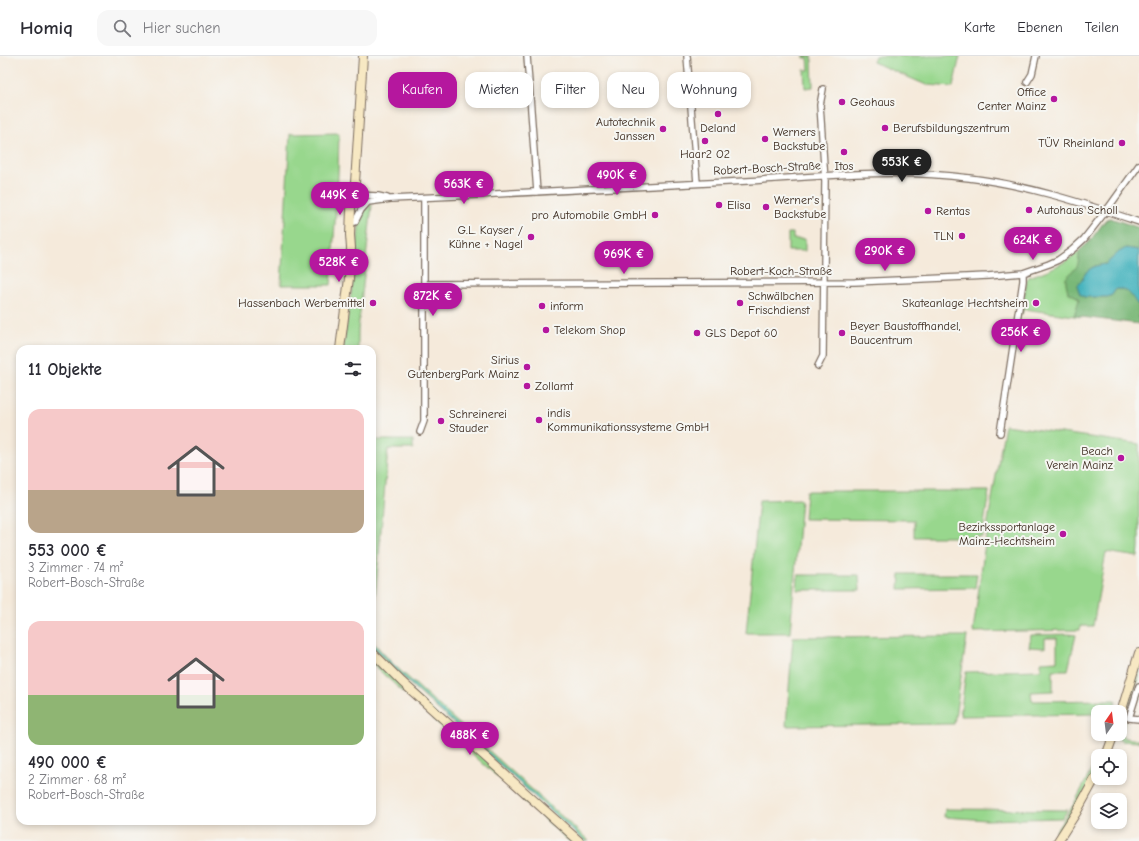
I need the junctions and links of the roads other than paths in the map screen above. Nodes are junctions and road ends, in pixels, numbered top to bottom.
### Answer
1 (363, 56) edge
2 (528, 56) edge
3 (687, 56) edge
4 (1036, 56) edge
5 (1027, 82) dead end
6 (823, 89) dead end
7 (1139, 165) edge
8 (825, 176) junction
9 (697, 183) junction
10 (537, 192) junction
11 (354, 198) junction
12 (424, 198) junction
13 (391, 199) junction
14 (368, 202) junction
15 (1106, 211) junction
16 (354, 222) junction
17 (1139, 222) edge
18 (351, 248) junction
19 (1023, 273) junction
20 (823, 282) junction
21 (424, 284) junction
22 (341, 345) edge
23 (818, 366) dead end
24 (420, 432) dead end
25 (1000, 432) dead end
26 (1139, 653) edge
27 (376, 656) edge
28 (1139, 686) edge
29 (1123, 705) edge
30 (1139, 719) edge
31 (1091, 785) edge
32 (580, 841) edge
33 (1058, 841) edge

1 - 11 main road
2 - 10 street
3 - 9 street
4 - 5 street
6 - 8 street
7 - 15 street, Robert-Koch-Straße
8 - 9 street, Robert-Bosch-Straße
8 - 15 street, Robert-Bosch-Straße
8 - 20 street
9 - 10 street, Robert-Bosch-Straße
10 - 12 street, Robert-Bosch-Straße
11 - 13 street, Robert-Bosch-Straße
11 - 14 street, Robert-Bosch-Straße
11 - 16 main road
11 - 18 main road
12 - 13 street, Robert-Bosch-Straße
12 - 21 street
13 - 14 street, Robert-Bosch-Straße
14 - 16 street
15 - 17 street, Robert-Bosch-Straße
15 - 19 street, Robert-Koch-Straße
16 - 18 main road
18 - 22 main road
19 - 20 street, Robert-Koch-Straße
19 - 25 street
20 - 21 street, Robert-Koch-Straße
20 - 23 street
21 - 24 street
26 - 29 main road
27 - 32 main road
28 - 30 street
31 - 33 main road

